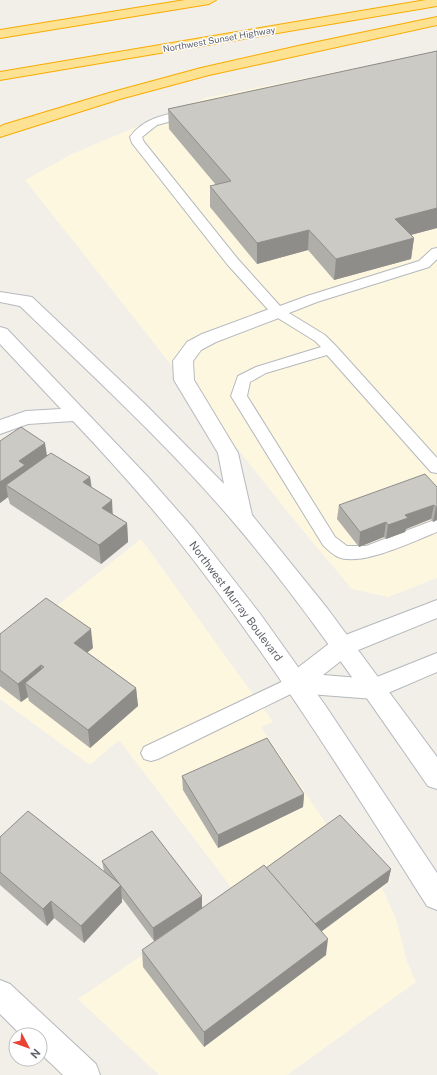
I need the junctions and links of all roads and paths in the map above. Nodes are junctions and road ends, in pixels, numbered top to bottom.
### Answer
1 (209, 0) edge
2 (437, 2) edge
3 (437, 21) edge
4 (0, 34) edge
5 (0, 76) edge
6 (206, 110) edge
7 (47, 118) junction
8 (0, 132) edge
9 (0, 142) edge
10 (437, 252) edge
11 (0, 297) edge
12 (278, 312) junction
13 (0, 333) edge
14 (331, 349) junction
15 (77, 414) junction
16 (0, 427) edge
17 (437, 468) edge
18 (242, 519) junction
19 (437, 525) edge
20 (437, 609) edge
21 (342, 646) junction
22 (437, 662) edge
23 (296, 683) junction
24 (374, 689) junction
25 (151, 752) dead end
26 (437, 778) edge
27 (437, 897) edge
28 (0, 994) edge
29 (85, 1075) edge

1 - 4 highway
2 - 5 highway, Northwest Sunset Highway
3 - 7 highway
6 - 12 lane
7 - 8 highway
7 - 9 highway
10 - 12 lane
11 - 18 main road
12 - 14 lane
12 - 18 main road
13 - 15 main road, Northwest Murray Boulevard
14 - 17 lane
14 - 19 lane
15 - 16 main road
15 - 23 main road, Northwest Murray Boulevard
18 - 21 main road
20 - 21 main road
21 - 23 main road
21 - 24 main road
22 - 24 main road
23 - 24 main road
23 - 25 lane
23 - 27 main road, Northwest Murray Boulevard
24 - 26 main road
28 - 29 main road

